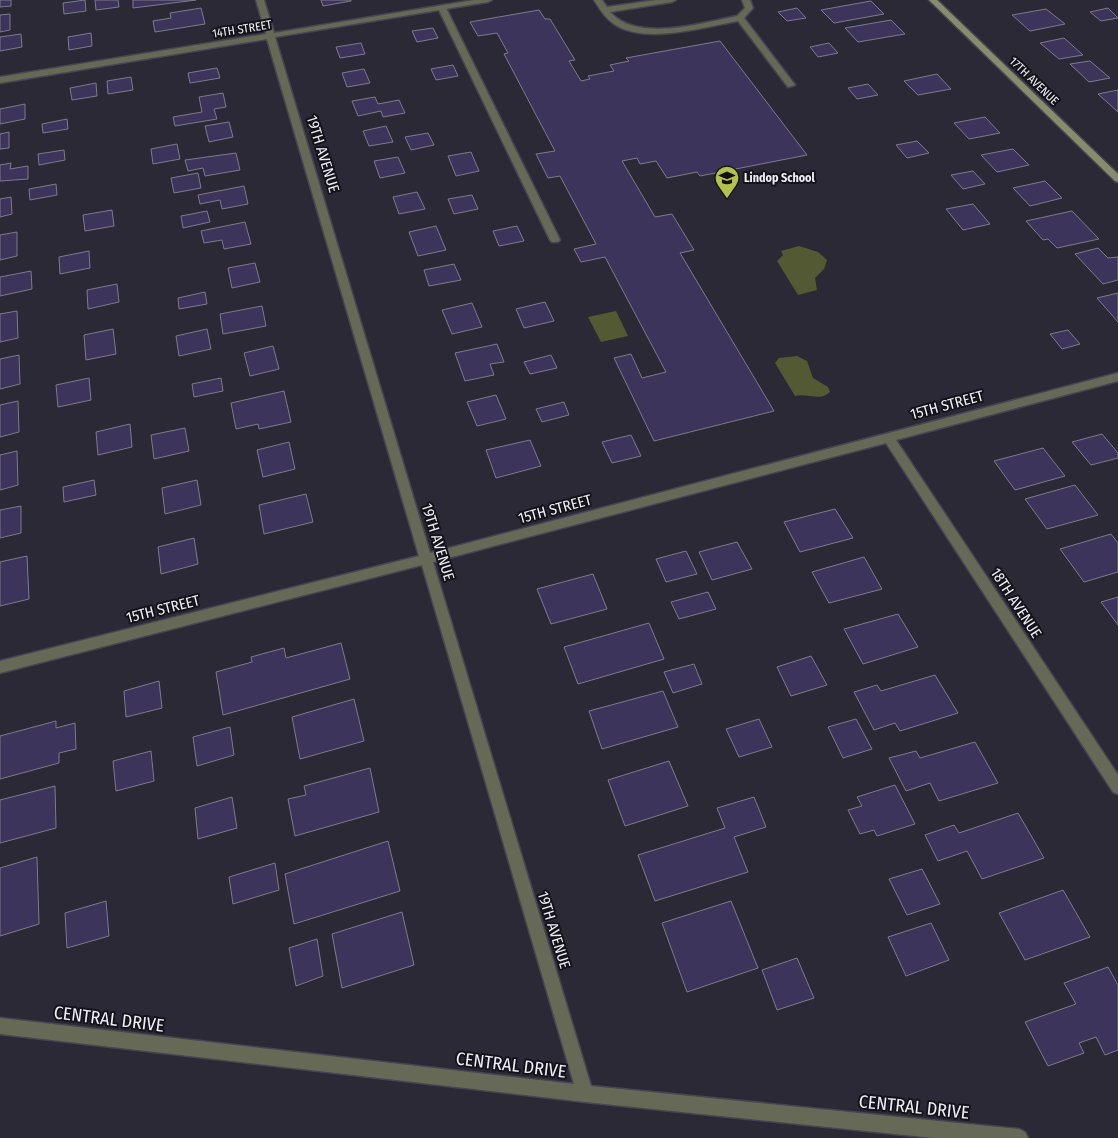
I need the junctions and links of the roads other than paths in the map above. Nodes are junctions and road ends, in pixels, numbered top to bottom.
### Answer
1 (260, 0) edge
2 (488, 0) edge
3 (598, 0) edge
4 (672, 0) edge
5 (746, 0) edge
6 (932, 0) edge
7 (442, 8) junction
8 (605, 10) junction
9 (740, 18) junction
10 (270, 36) junction
11 (0, 80) edge
12 (792, 85) dead end
13 (1118, 179) edge
14 (555, 240) dead end
15 (1118, 377) edge
16 (888, 438) junction
17 (426, 558) junction
18 (0, 667) edge
19 (1118, 787) edge
20 (0, 1026) edge
21 (586, 1094) junction
22 (1019, 1138) edge

1 - 10 street, 19TH AVENUE
2 - 7 street, 14TH STREET
3 - 8 street
4 - 8 street
5 - 9 street
6 - 13 street, 17TH AVENUE
7 - 10 street, 14TH STREET
7 - 14 street
8 - 9 street
9 - 12 street
10 - 11 street, 14TH STREET
10 - 17 street, 19TH AVENUE
15 - 16 street, 15TH STREET
16 - 17 street, 15TH STREET
16 - 19 street, 18TH AVENUE
17 - 18 street, 15TH STREET
17 - 21 street, 19TH AVENUE
20 - 21 street, CENTRAL DRIVE
21 - 22 street, CENTRAL DRIVE

